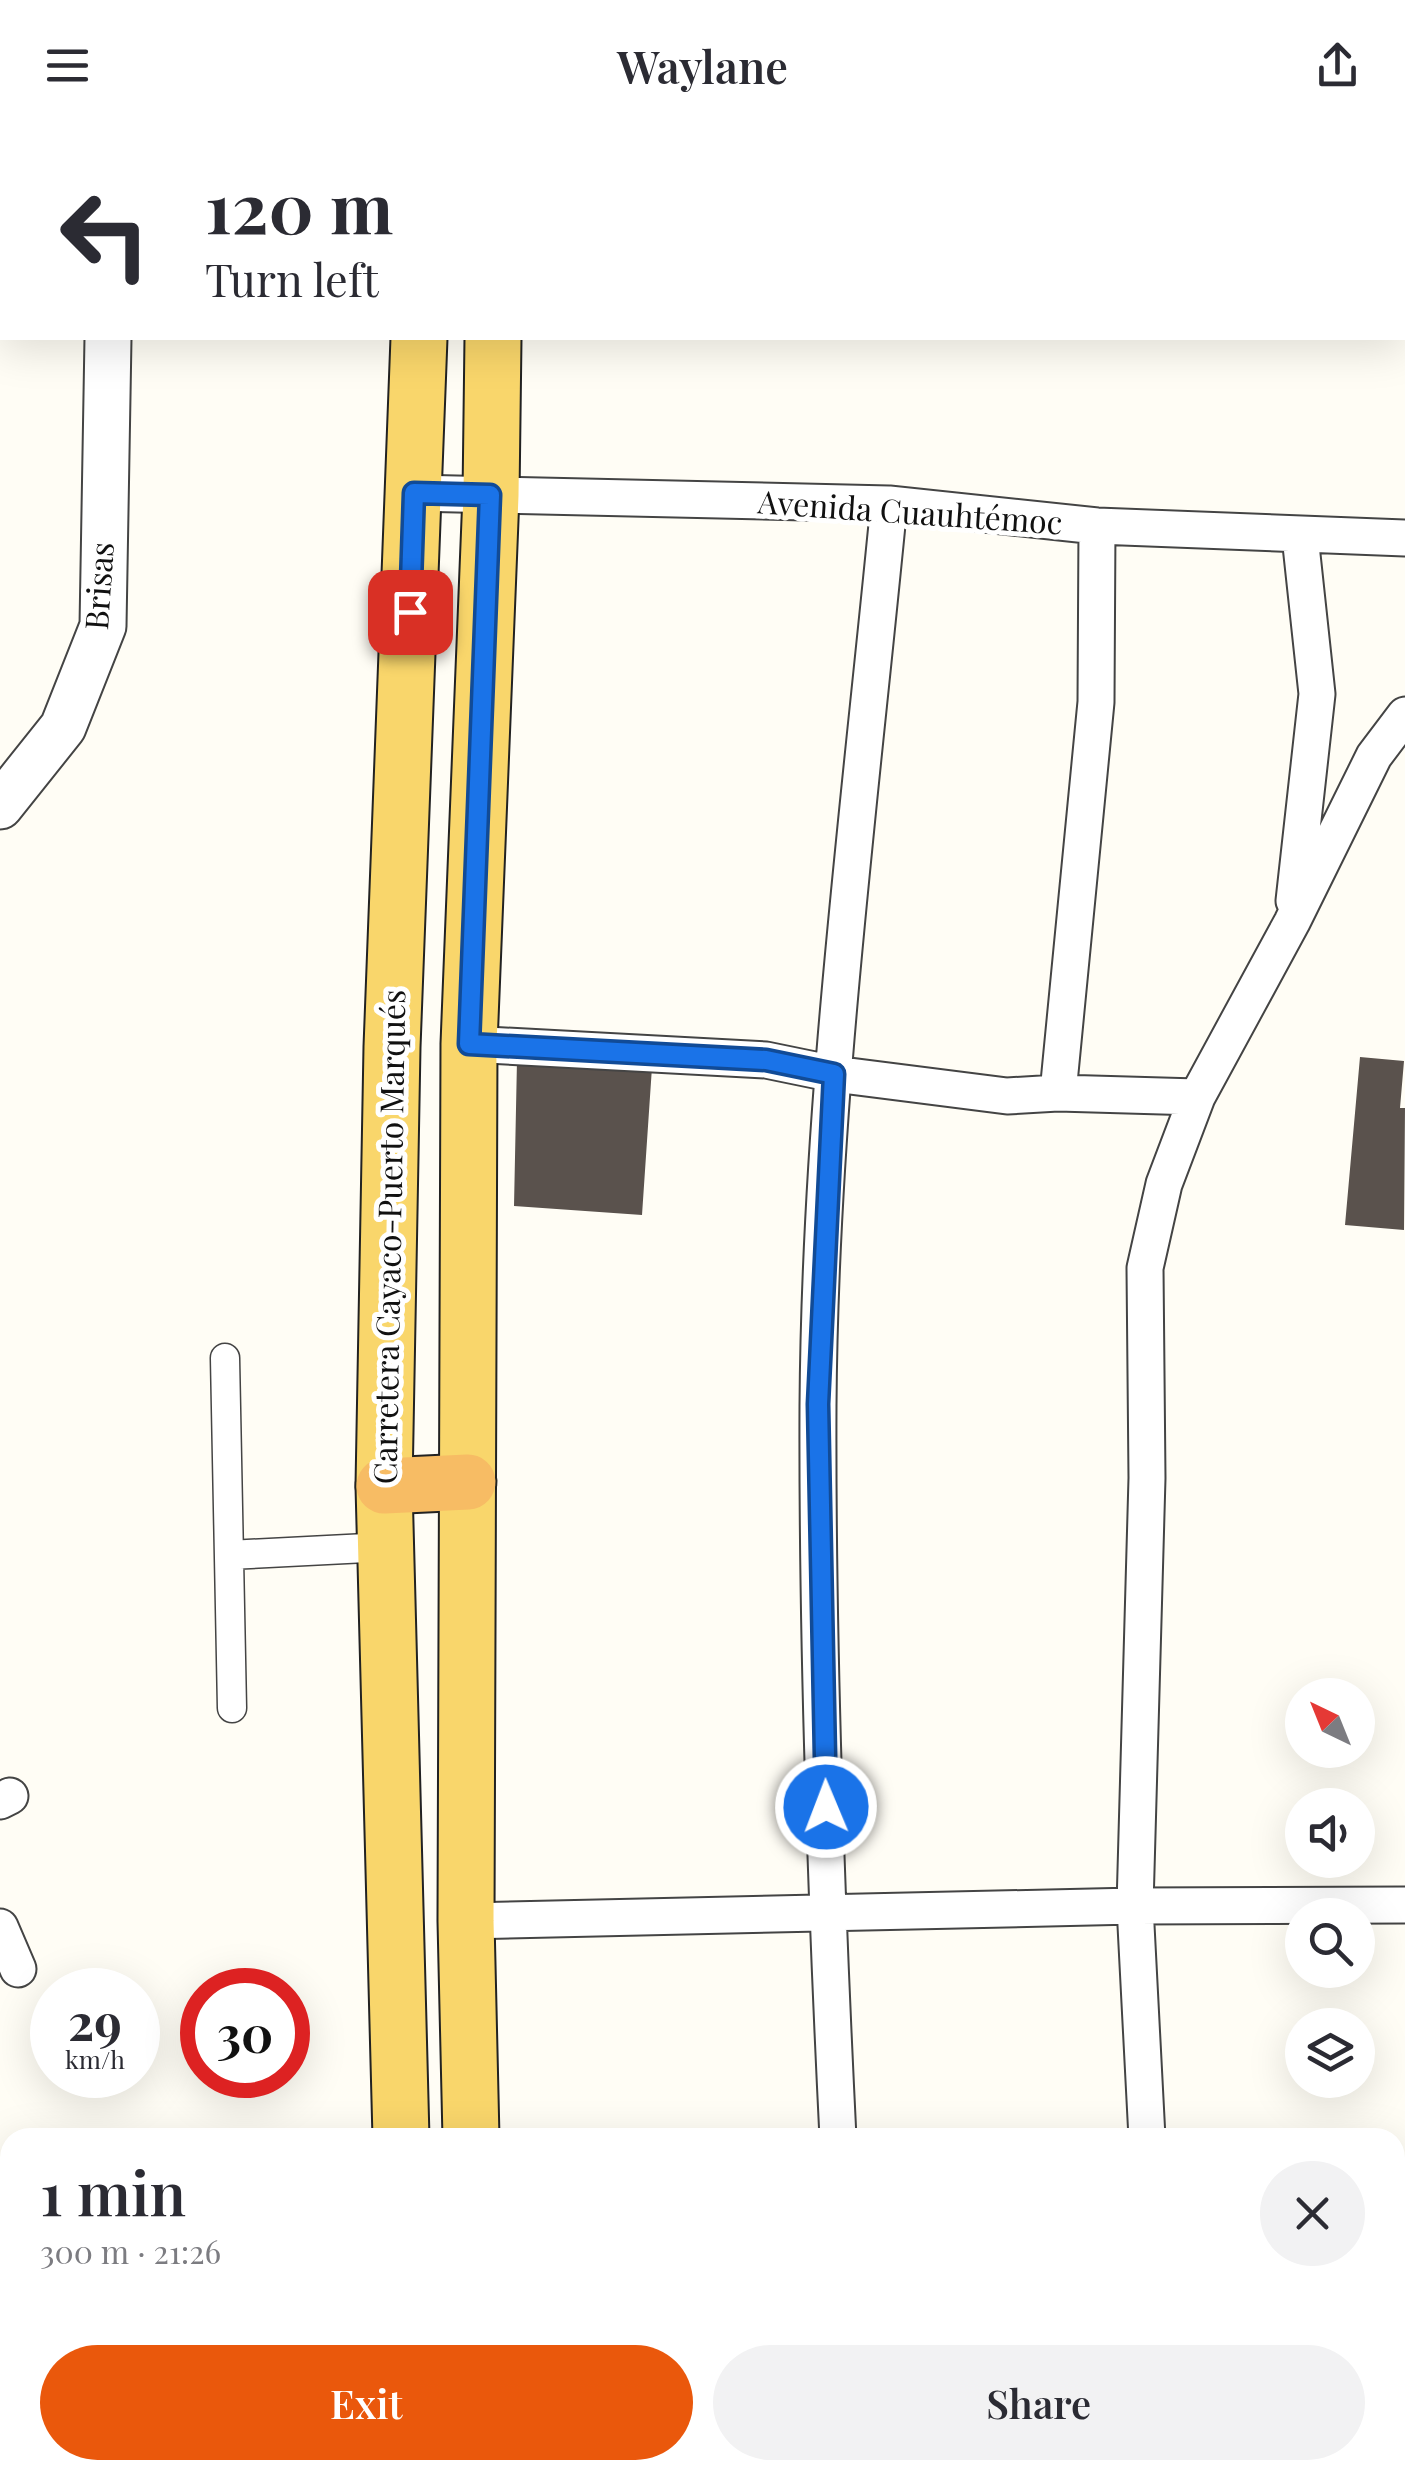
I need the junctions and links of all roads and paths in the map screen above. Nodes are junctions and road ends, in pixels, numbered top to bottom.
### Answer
1 (108, 340) edge
2 (419, 340) edge
3 (493, 340) edge
4 (414, 493) junction
5 (490, 495) junction
6 (889, 504) junction
7 (1097, 526) junction
8 (1300, 536) junction
9 (1405, 538) edge
10 (1405, 715) edge
11 (0, 806) edge
12 (1292, 922) junction
13 (469, 1044) junction
14 (834, 1074) junction
15 (1058, 1093) junction
16 (1197, 1098) junction
17 (226, 1358) dead end
18 (468, 1482) junction
19 (384, 1486) junction
20 (386, 1547) junction
21 (230, 1554) junction
22 (232, 1708) dead end
23 (1405, 1905) edge
24 (1135, 1906) junction
25 (827, 1912) junction
26 (466, 1921) junction
27 (0, 1927) edge
28 (18, 1969) dead end
29 (400, 2128) edge
30 (471, 2128) edge
31 (838, 2128) edge
32 (1147, 2128) edge

1 - 11 street, Brisas
2 - 4 main road, Carretera Cayaco-Puerto Marqués
3 - 5 main road
4 - 5 street, Avenida Cuauhtémoc
4 - 19 main road, Carretera Cayaco-Puerto Marqués
5 - 6 street, Avenida Cuauhtémoc
5 - 13 main road
6 - 7 street, Avenida Cuauhtémoc
6 - 14 street
7 - 8 street, Avenida Cuauhtémoc
7 - 15 street
8 - 9 street, Avenida Cuauhtémoc
8 - 12 street
10 - 12 street
12 - 16 street
13 - 14 street
13 - 18 main road
14 - 15 street
14 - 25 street
15 - 16 street
16 - 24 street
17 - 21 street
18 - 19 highway
18 - 26 main road
19 - 20 main road, Carretera Cayaco-Puerto Marqués
20 - 21 street
20 - 29 main road, Carretera Cayaco-Puerto Marqués
21 - 22 street
23 - 24 street
24 - 25 street
24 - 32 street
25 - 26 street
25 - 31 street
26 - 30 main road
27 - 28 street

